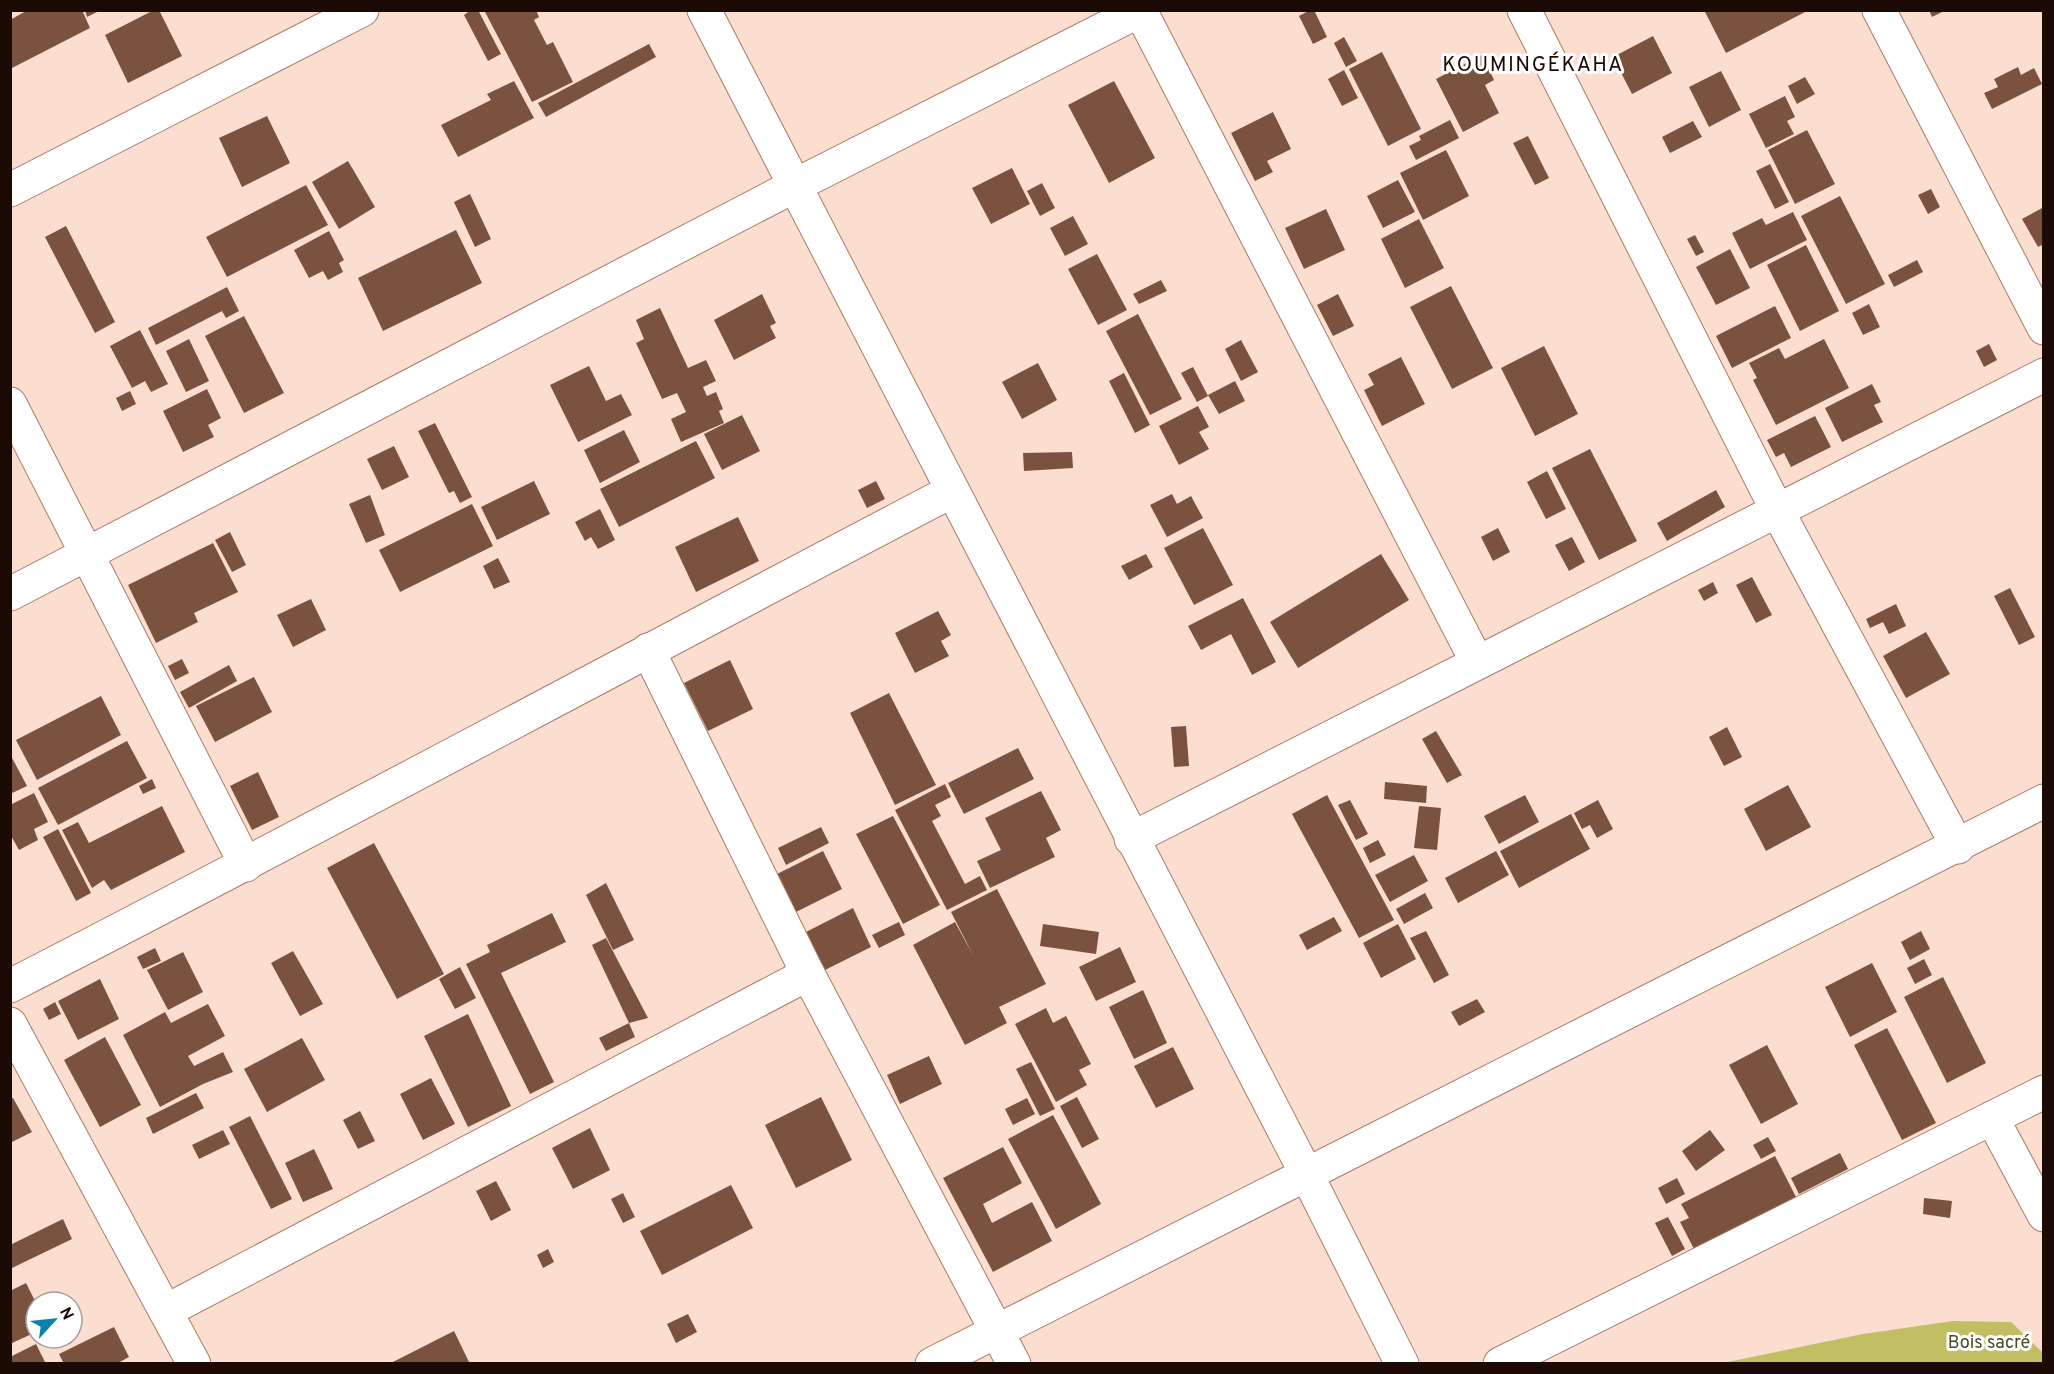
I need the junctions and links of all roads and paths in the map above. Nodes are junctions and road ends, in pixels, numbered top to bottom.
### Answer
1 (362, 10) edge
2 (704, 10) edge
3 (1524, 10) edge
4 (1879, 10) edge
5 (1140, 11) edge
6 (794, 186) junction
7 (10, 190) edge
8 (2043, 328) edge
9 (2043, 375) edge
10 (10, 404) edge
11 (952, 492) junction
12 (1778, 512) junction
13 (86, 555) junction
14 (10, 594) edge
15 (648, 650) junction
16 (1477, 662) junction
17 (2043, 801) edge
18 (1131, 839) junction
19 (1958, 847) junction
20 (246, 865) junction
21 (808, 974) junction
22 (10, 986) edge
23 (10, 1024) edge
24 (2043, 1092) edge
25 (1992, 1118) junction
26 (1307, 1175) junction
27 (2043, 1215) edge
28 (166, 1311) junction
29 (996, 1330) junction
30 (194, 1364) edge
31 (932, 1364) edge
32 (1014, 1364) edge
33 (1402, 1364) edge
34 (1500, 1364) edge

1 - 7 street
2 - 6 street
3 - 12 street
4 - 8 street
5 - 6 street
5 - 16 street
6 - 11 street
6 - 13 street
9 - 12 street
10 - 13 street
11 - 15 street
11 - 18 street
12 - 16 street
12 - 19 street
13 - 14 street
13 - 20 street
15 - 20 street
15 - 21 street
16 - 18 street
17 - 19 street
18 - 26 street
19 - 26 street
20 - 22 street
21 - 28 street
21 - 29 street
23 - 28 street
24 - 25 street
25 - 27 street
25 - 34 street
26 - 29 street
26 - 33 street
28 - 30 street
29 - 31 street
29 - 32 street

